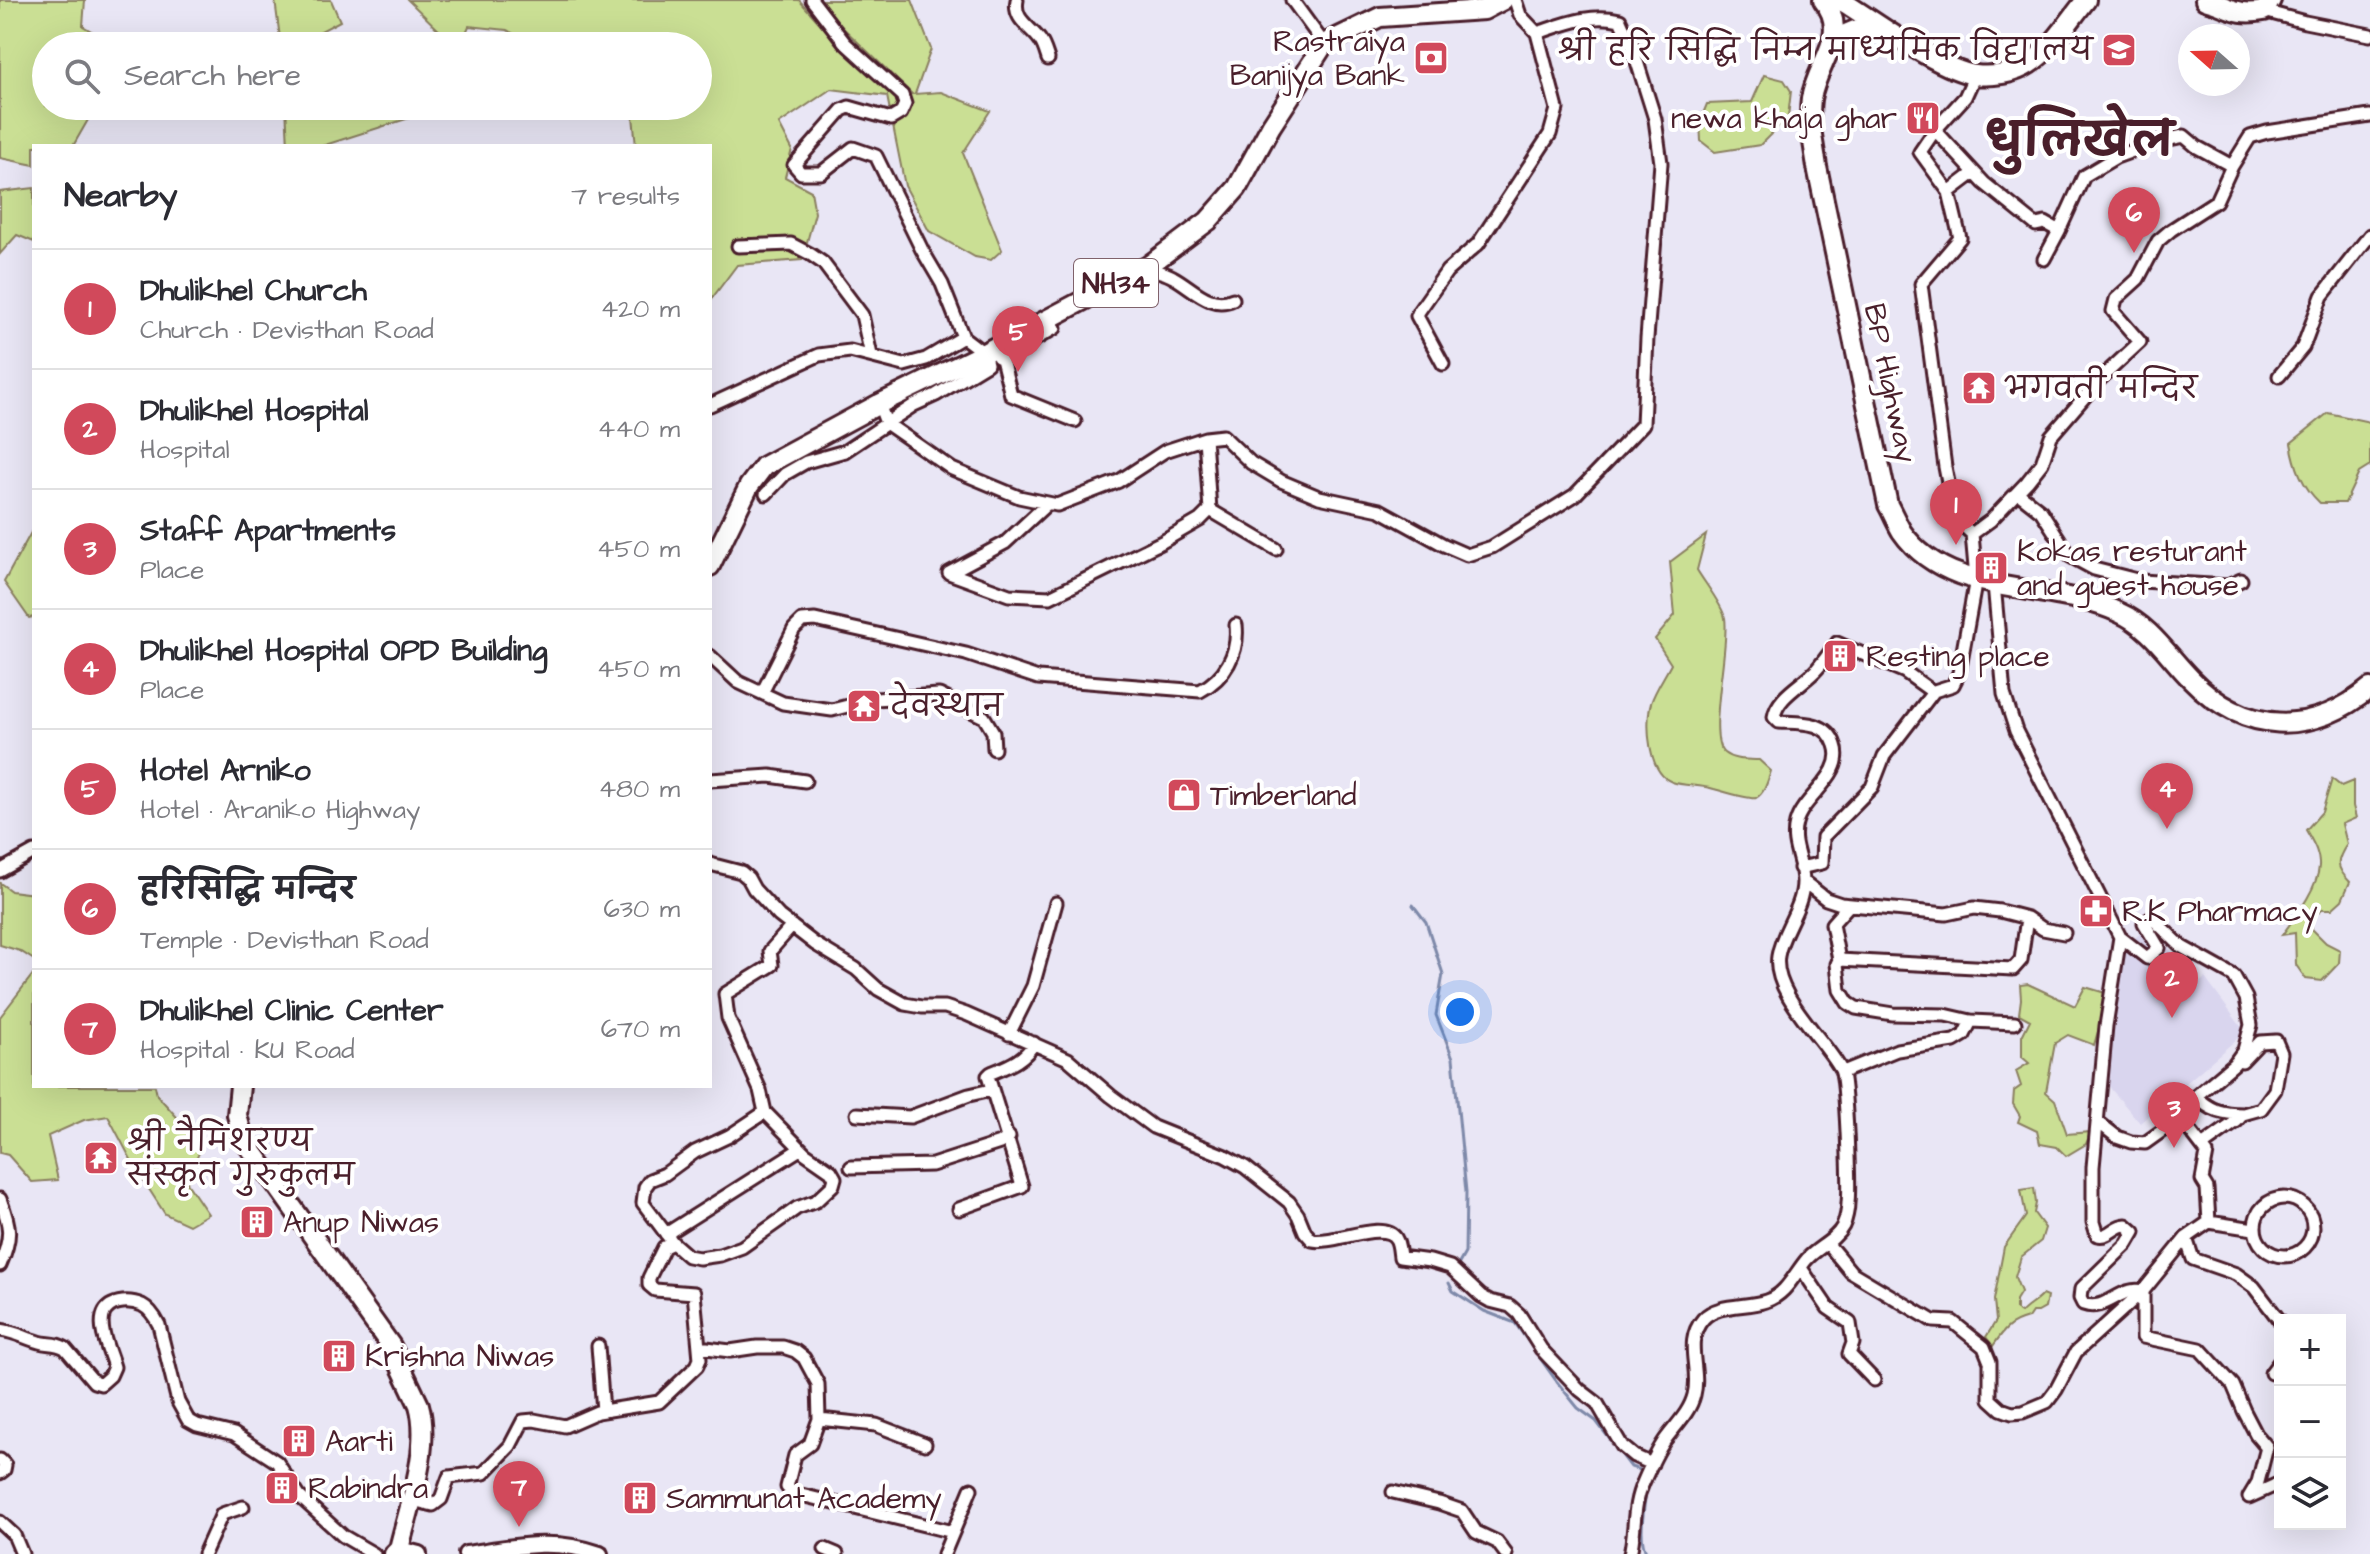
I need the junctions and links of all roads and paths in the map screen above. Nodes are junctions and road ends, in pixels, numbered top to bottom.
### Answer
1 (812, 0) edge
2 (1017, 0) edge
3 (1292, 0) edge
4 (1503, 0) edge
5 (1515, 0) edge
6 (1823, 0) edge
7 (1840, 0) edge
8 (2086, 0) edge
9 (2212, 2) edge
10 (2267, 6) edge
11 (1885, 28) junction
12 (1537, 33) junction
13 (2370, 35) edge
14 (1324, 44) junction
15 (1830, 48) junction
16 (1048, 59) dead end
17 (1975, 75) junction
18 (2370, 116) edge
19 (1935, 130) junction
20 (2232, 166) junction
21 (1974, 173) junction
22 (1949, 192) junction
23 (2059, 231) junction
24 (2370, 235) edge
25 (738, 246) dead end
26 (2044, 259) dead end
27 (1148, 266) junction
28 (1233, 299) dead end
29 (1055, 328) dead end
30 (963, 337) junction
31 (871, 355) junction
32 (991, 357) junction
33 (1443, 364) dead end
34 (2279, 376) dead end
35 (712, 404) edge
36 (879, 404) junction
37 (1075, 421) dead end
38 (886, 423) junction
39 (1205, 438) junction
40 (2018, 493) junction
41 (766, 494) dead end
42 (1048, 503) junction
43 (1210, 510) junction
44 (1972, 534) junction
45 (1276, 549) dead end
46 (712, 562) edge
47 (2241, 580) dead end
48 (1985, 582) junction
49 (1236, 625) dead end
50 (712, 658) edge
51 (2370, 688) edge
52 (1934, 691) junction
53 (762, 693) junction
54 (994, 749) dead end
55 (712, 780) edge
56 (805, 781) dead end
57 (32, 853) edge
58 (712, 865) edge
59 (1800, 868) junction
60 (0, 871) edge
61 (1803, 881) junction
62 (1056, 903) dead end
63 (1849, 905) junction
64 (2027, 918) junction
65 (792, 926) junction
66 (2064, 933) dead end
67 (2120, 937) junction
68 (1839, 960) junction
69 (1971, 1021) junction
70 (2015, 1023) dead end
71 (1009, 1034) junction
72 (1034, 1043) junction
73 (2234, 1064) junction
74 (1843, 1072) junction
75 (240, 1088) edge
76 (991, 1090) junction
77 (2196, 1096) junction
78 (765, 1112) junction
79 (857, 1114) dead end
80 (2243, 1114) junction
81 (2180, 1118) junction
82 (2098, 1122) junction
83 (1009, 1137) junction
84 (2202, 1146) junction
85 (800, 1149) junction
86 (851, 1167) dead end
87 (0, 1199) edge
88 (959, 1209) dead end
89 (2209, 1222) junction
90 (2254, 1229) junction
91 (2186, 1238) junction
92 (670, 1239) junction
93 (1827, 1243) junction
94 (0, 1265) edge
95 (1801, 1268) junction
96 (2143, 1291) junction
97 (2275, 1314) edge
98 (0, 1330) edge
99 (598, 1346) dead end
100 (699, 1347) junction
101 (2274, 1369) edge
102 (2271, 1373) dead end
103 (1874, 1380) dead end
104 (603, 1411) junction
105 (819, 1419) junction
106 (925, 1444) dead end
107 (0, 1460) edge
108 (1651, 1466) junction
109 (0, 1473) edge
110 (2274, 1486) edge
111 (971, 1489) dead end
112 (1393, 1492) dead end
113 (412, 1500) junction
114 (243, 1507) dead end
115 (0, 1522) edge
116 (953, 1532) junction
117 (397, 1551) edge
118 (22, 1554) edge
119 (204, 1554) edge
120 (374, 1554) edge
121 (419, 1554) edge
122 (466, 1554) edge
123 (600, 1554) edge
124 (944, 1554) edge
125 (1506, 1554) edge
126 (1630, 1554) edge

1 - 30 street
2 - 16 street
3 - 14 street
4 - 14 highway
5 - 12 street
6 - 15 highway, BP Highway
7 - 11 highway
8 - 17 highway
9 - 10 highway
10 - 13 street
11 - 15 highway
11 - 17 highway
12 - 33 street
12 - 39 street
14 - 27 highway, NH34
15 - 48 highway, BP Highway
17 - 19 street
18 - 20 street
19 - 21 street
19 - 22 street
20 - 23 street
20 - 40 street
21 - 22 street
21 - 23 street
22 - 44 street
23 - 26 street
24 - 34 street
25 - 31 street
27 - 28 street
27 - 32 highway, NH34
29 - 32 street
30 - 31 street
30 - 32 street
31 - 35 street
32 - 36 highway, NH34
32 - 37 street
32 - 38 street
36 - 38 street
36 - 46 highway, NH34
38 - 41 street
38 - 42 street
39 - 42 street
39 - 43 street
40 - 44 street
40 - 47 street
42 - 43 street
43 - 45 street
44 - 48 street
48 - 51 highway, BP Highway
48 - 52 street
48 - 67 street
49 - 53 street
50 - 53 street
52 - 59 street
52 - 59 street
53 - 54 street
55 - 56 street
57 - 60 street
58 - 65 street
59 - 61 street
61 - 63 street
61 - 74 street
62 - 71 street
63 - 64 street
63 - 68 street
64 - 66 street
64 - 68 street
65 - 71 street
65 - 78 street
67 - 73 street
67 - 82 street
68 - 69 street
69 - 70 street
69 - 74 street
71 - 72 street
72 - 76 street
72 - 108 street
73 - 77 street
73 - 80 street
74 - 93 street
75 - 113 highway
76 - 79 street
76 - 83 street
77 - 80 street
77 - 81 street
78 - 85 street
78 - 92 street
80 - 84 street
81 - 82 street
81 - 84 street
82 - 96 street
83 - 86 street
83 - 88 street
84 - 89 street
85 - 92 street
85 - 92 street
87 - 94 street
89 - 90 street
89 - 91 street
90 - 90 street
91 - 96 street
91 - 97 street
92 - 100 street
93 - 95 street
93 - 96 street
95 - 103 street
95 - 108 street
96 - 110 street
98 - 120 street
99 - 104 street
100 - 104 street
100 - 105 street
101 - 102 street
104 - 113 street
105 - 106 street
105 - 116 street
107 - 109 street
108 - 126 street
111 - 116 street
112 - 125 street
113 - 117 highway
114 - 119 street
115 - 118 street
116 - 124 street
117 - 121 street
122 - 123 street

